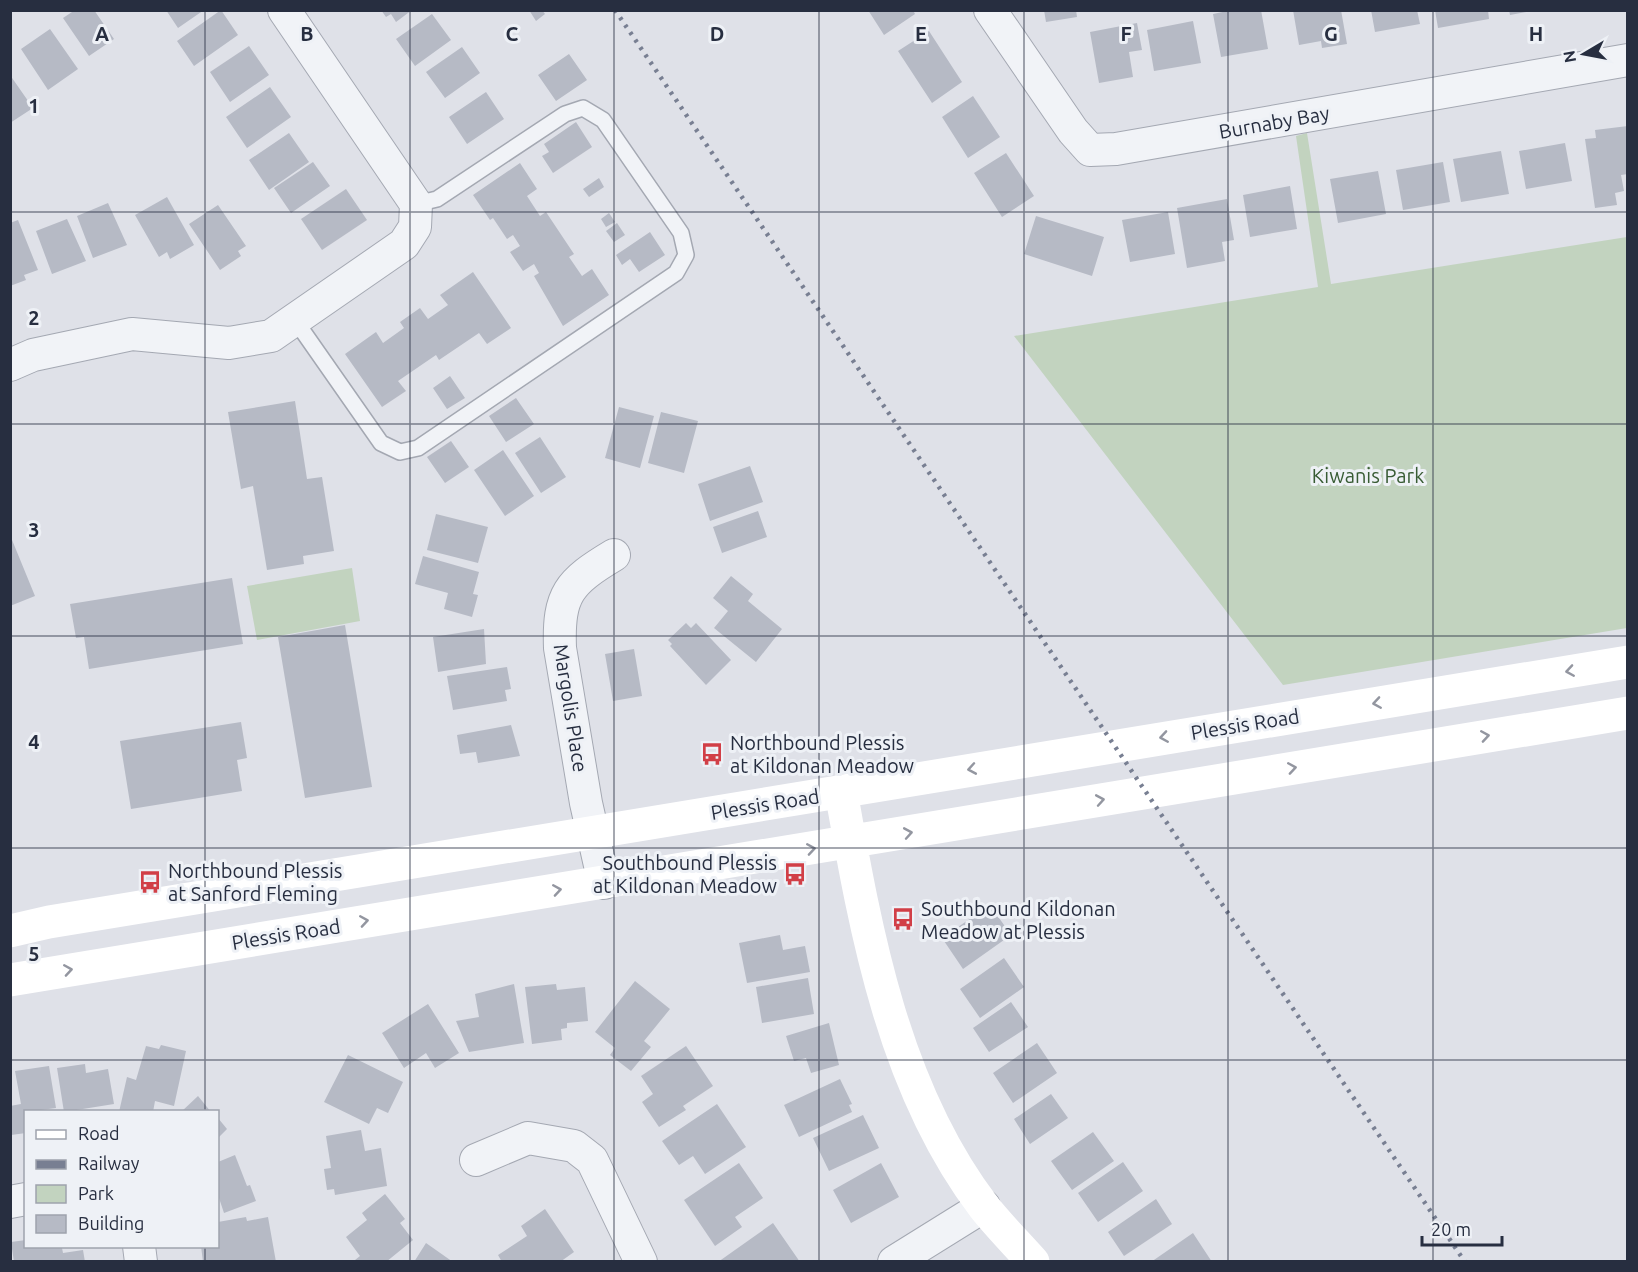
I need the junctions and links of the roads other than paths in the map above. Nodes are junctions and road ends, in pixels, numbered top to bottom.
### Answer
1 (284, 10) edge
2 (990, 10) edge
3 (1628, 60) edge
4 (416, 204) junction
5 (295, 320) junction
6 (10, 365) edge
7 (614, 555) dead end
8 (1628, 662) edge
9 (1628, 713) edge
10 (841, 791) junction
11 (593, 832) junction
12 (850, 843) junction
13 (604, 882) junction
14 (10, 931) edge
15 (10, 980) edge
16 (476, 1160) dead end
17 (984, 1206) junction
18 (641, 1262) edge
19 (894, 1262) edge
20 (1033, 1262) edge

1 - 4 street
2 - 3 street, Burnaby Bay
4 - 5 street
4 - 5 lane
5 - 6 street
7 - 11 street, Margolis Place
8 -> 10 main road, Plessis Road
12 -> 9 main road, Plessis Road
10 - 11 main road, Plessis Road
10 - 12 main road
11 - 13 street, Margolis Place
11 - 14 main road, Plessis Road
13 -> 12 main road, Plessis Road
12 - 17 main road
15 -> 13 main road, Plessis Road
16 - 18 street
17 - 19 street
17 - 20 main road

